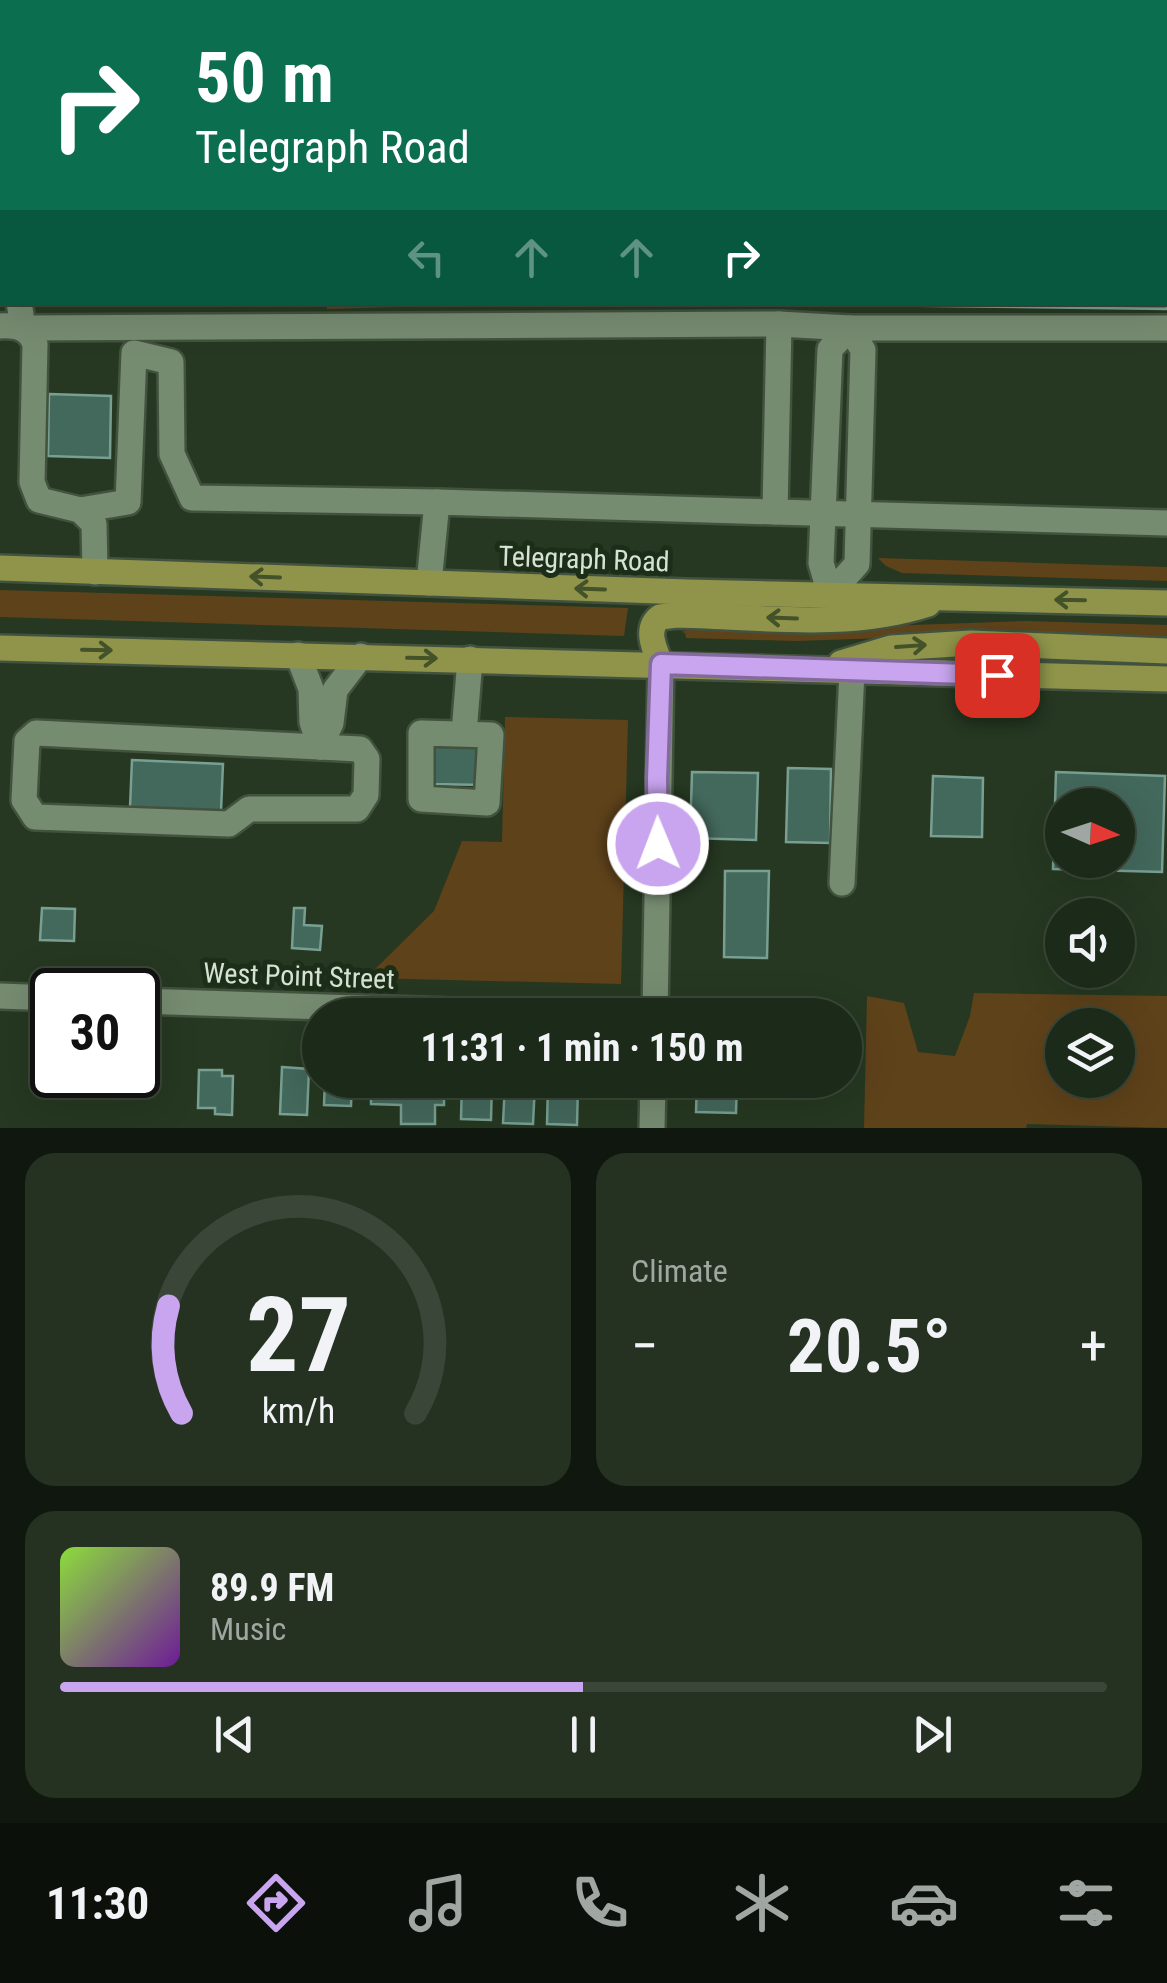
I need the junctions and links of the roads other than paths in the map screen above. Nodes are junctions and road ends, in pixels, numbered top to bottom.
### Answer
1 (14, 319) edge
2 (779, 324) junction
3 (850, 328) junction
4 (1167, 328) edge
5 (134, 340) junction
6 (437, 502) junction
7 (80, 510) junction
8 (775, 512) junction
9 (859, 512) junction
10 (823, 513) junction
11 (1167, 523) edge
12 (0, 568) edge
13 (95, 572) junction
14 (429, 583) junction
15 (830, 594) junction
16 (947, 597) junction
17 (1167, 603) edge
18 (0, 648) edge
19 (1167, 651) edge
20 (298, 655) junction
21 (360, 656) junction
22 (470, 659) junction
23 (661, 664) junction
24 (817, 670) junction
25 (852, 670) junction
26 (1167, 679) edge
27 (464, 734) dead end
28 (320, 747) junction
29 (842, 883) dead end
30 (0, 996) edge
31 (30, 997) edge
32 (654, 998) edge
33 (160, 1002) edge
34 (302, 1006) edge
35 (653, 1098) edge
36 (652, 1128) edge

1 - 5 street
1 - 7 street
2 - 3 street
2 - 5 street
2 - 8 street
3 - 4 street
3 - 9 street
3 - 10 street
5 - 6 street
5 - 7 street
6 - 8 street
6 - 14 street
7 - 13 street
8 - 10 street
9 - 10 street
9 - 11 street
9 - 15 street
10 - 15 street
12 - 13 main road, Telegraph Road
14 -> 13 main road, Telegraph Road
15 -> 14 main road, Telegraph Road
15 - 16 main road, Telegraph Road
17 -> 16 main road, Telegraph Road
16 -> 23 main road
18 -> 20 main road
24 -> 19 main road
20 - 21 main road
20 - 28 street
21 -> 22 main road
21 - 28 street
22 - 23 main road
22 - 27 street
23 - 24 main road
23 - 32 street
24 - 25 main road
25 - 26 main road
25 - 29 street
28 - 28 street
30 - 31 street
33 - 34 street, West Point Street
35 - 36 street

